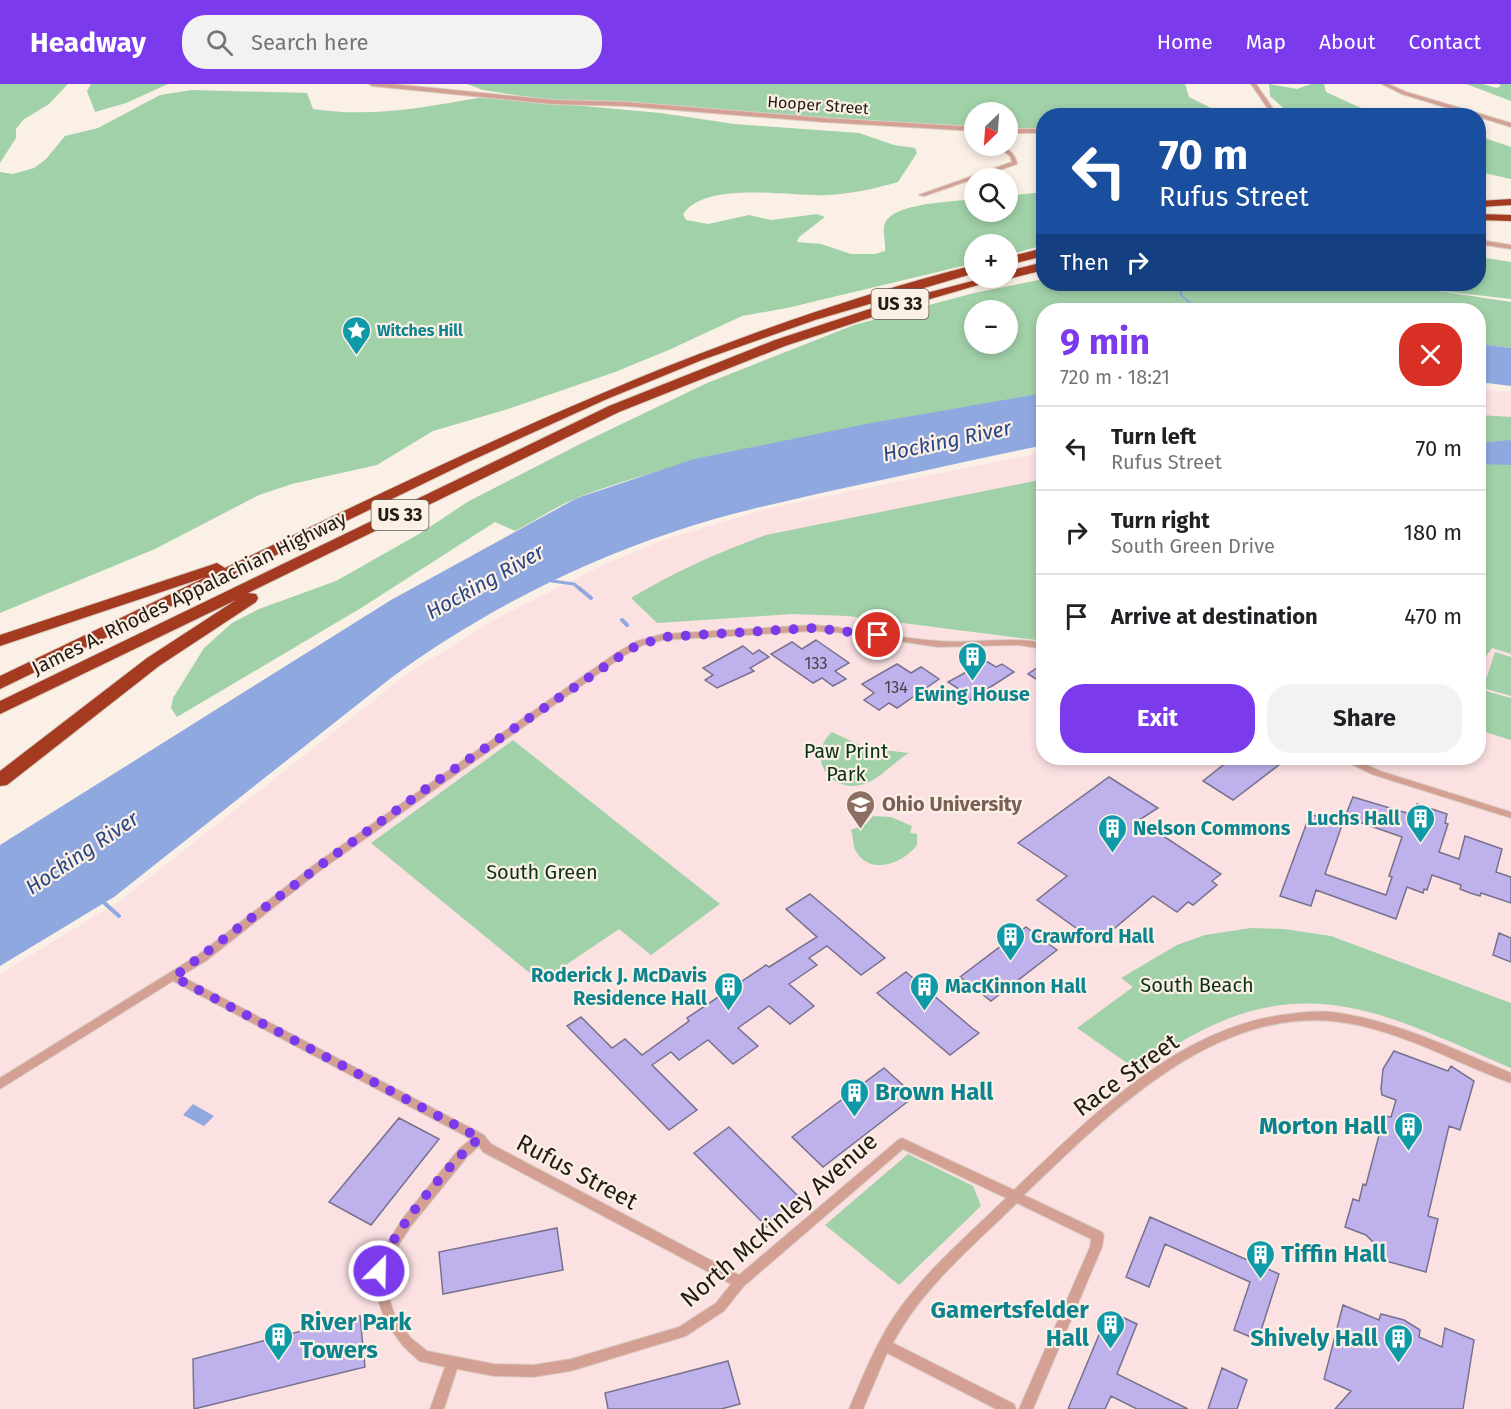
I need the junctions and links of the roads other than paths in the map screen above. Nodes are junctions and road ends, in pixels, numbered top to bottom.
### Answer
1 (372, 84) edge
2 (1253, 84) edge
3 (1384, 84) edge
4 (1270, 108) edge
5 (1454, 108) edge
6 (1486, 118) edge
7 (1511, 125) edge
8 (964, 128) edge
9 (1018, 131) edge
10 (1036, 131) edge
11 (1012, 156) edge
12 (1511, 192) edge
13 (1486, 194) edge
14 (922, 195) dead end
15 (1511, 202) edge
16 (1486, 204) edge
17 (1486, 217) edge
18 (1511, 218) edge
19 (1486, 243) edge
20 (1511, 247) edge
21 (1036, 254) edge
22 (1018, 258) edge
23 (1036, 268) edge
24 (964, 272) edge
25 (1018, 272) edge
26 (964, 287) edge
27 (380, 525) junction
28 (322, 527) junction
29 (0, 641) edge
30 (1036, 645) edge
31 (0, 683) edge
32 (0, 708) edge
33 (1359, 765) edge
34 (0, 780) edge
35 (1511, 815) edge
36 (174, 977) junction
37 (1511, 1078) edge
38 (0, 1084) edge
39 (480, 1138) junction
40 (1016, 1197) junction
41 (740, 1282) junction
42 (886, 1346) junction
43 (452, 1364) junction
44 (437, 1409) edge
45 (856, 1409) edge
46 (1009, 1409) edge
47 (1026, 1409) edge

1 - 8 street, Hooper Street
2 - 4 street
3 - 5 street
6 - 7 street
9 - 10 street
11 - 14 street
12 - 13 highway
15 - 16 highway
17 - 18 highway
19 - 20 street
21 - 22 highway
23 - 25 highway
24 - 28 highway, James A. Rhodes Appalachian Highway / US 33
26 - 27 highway, James A. Rhodes Appalachian Highway / US 33
27 - 32 highway, James A. Rhodes Appalachian Highway / US 33
27 - 34 highway
28 - 29 highway
28 - 31 highway, James A. Rhodes Appalachian Highway / US 33
30 - 36 street
33 - 35 street
36 - 38 street
36 - 39 street, Rufus Street
37 - 40 street, Race Street
39 - 41 street, Rufus Street
39 - 43 street, North McKinley Avenue
40 - 41 street, North McKinley Avenue
40 - 42 street, Race Street
40 - 47 street
41 - 43 street, North McKinley Avenue
42 - 45 street, Race Street
42 - 46 street
43 - 44 street

